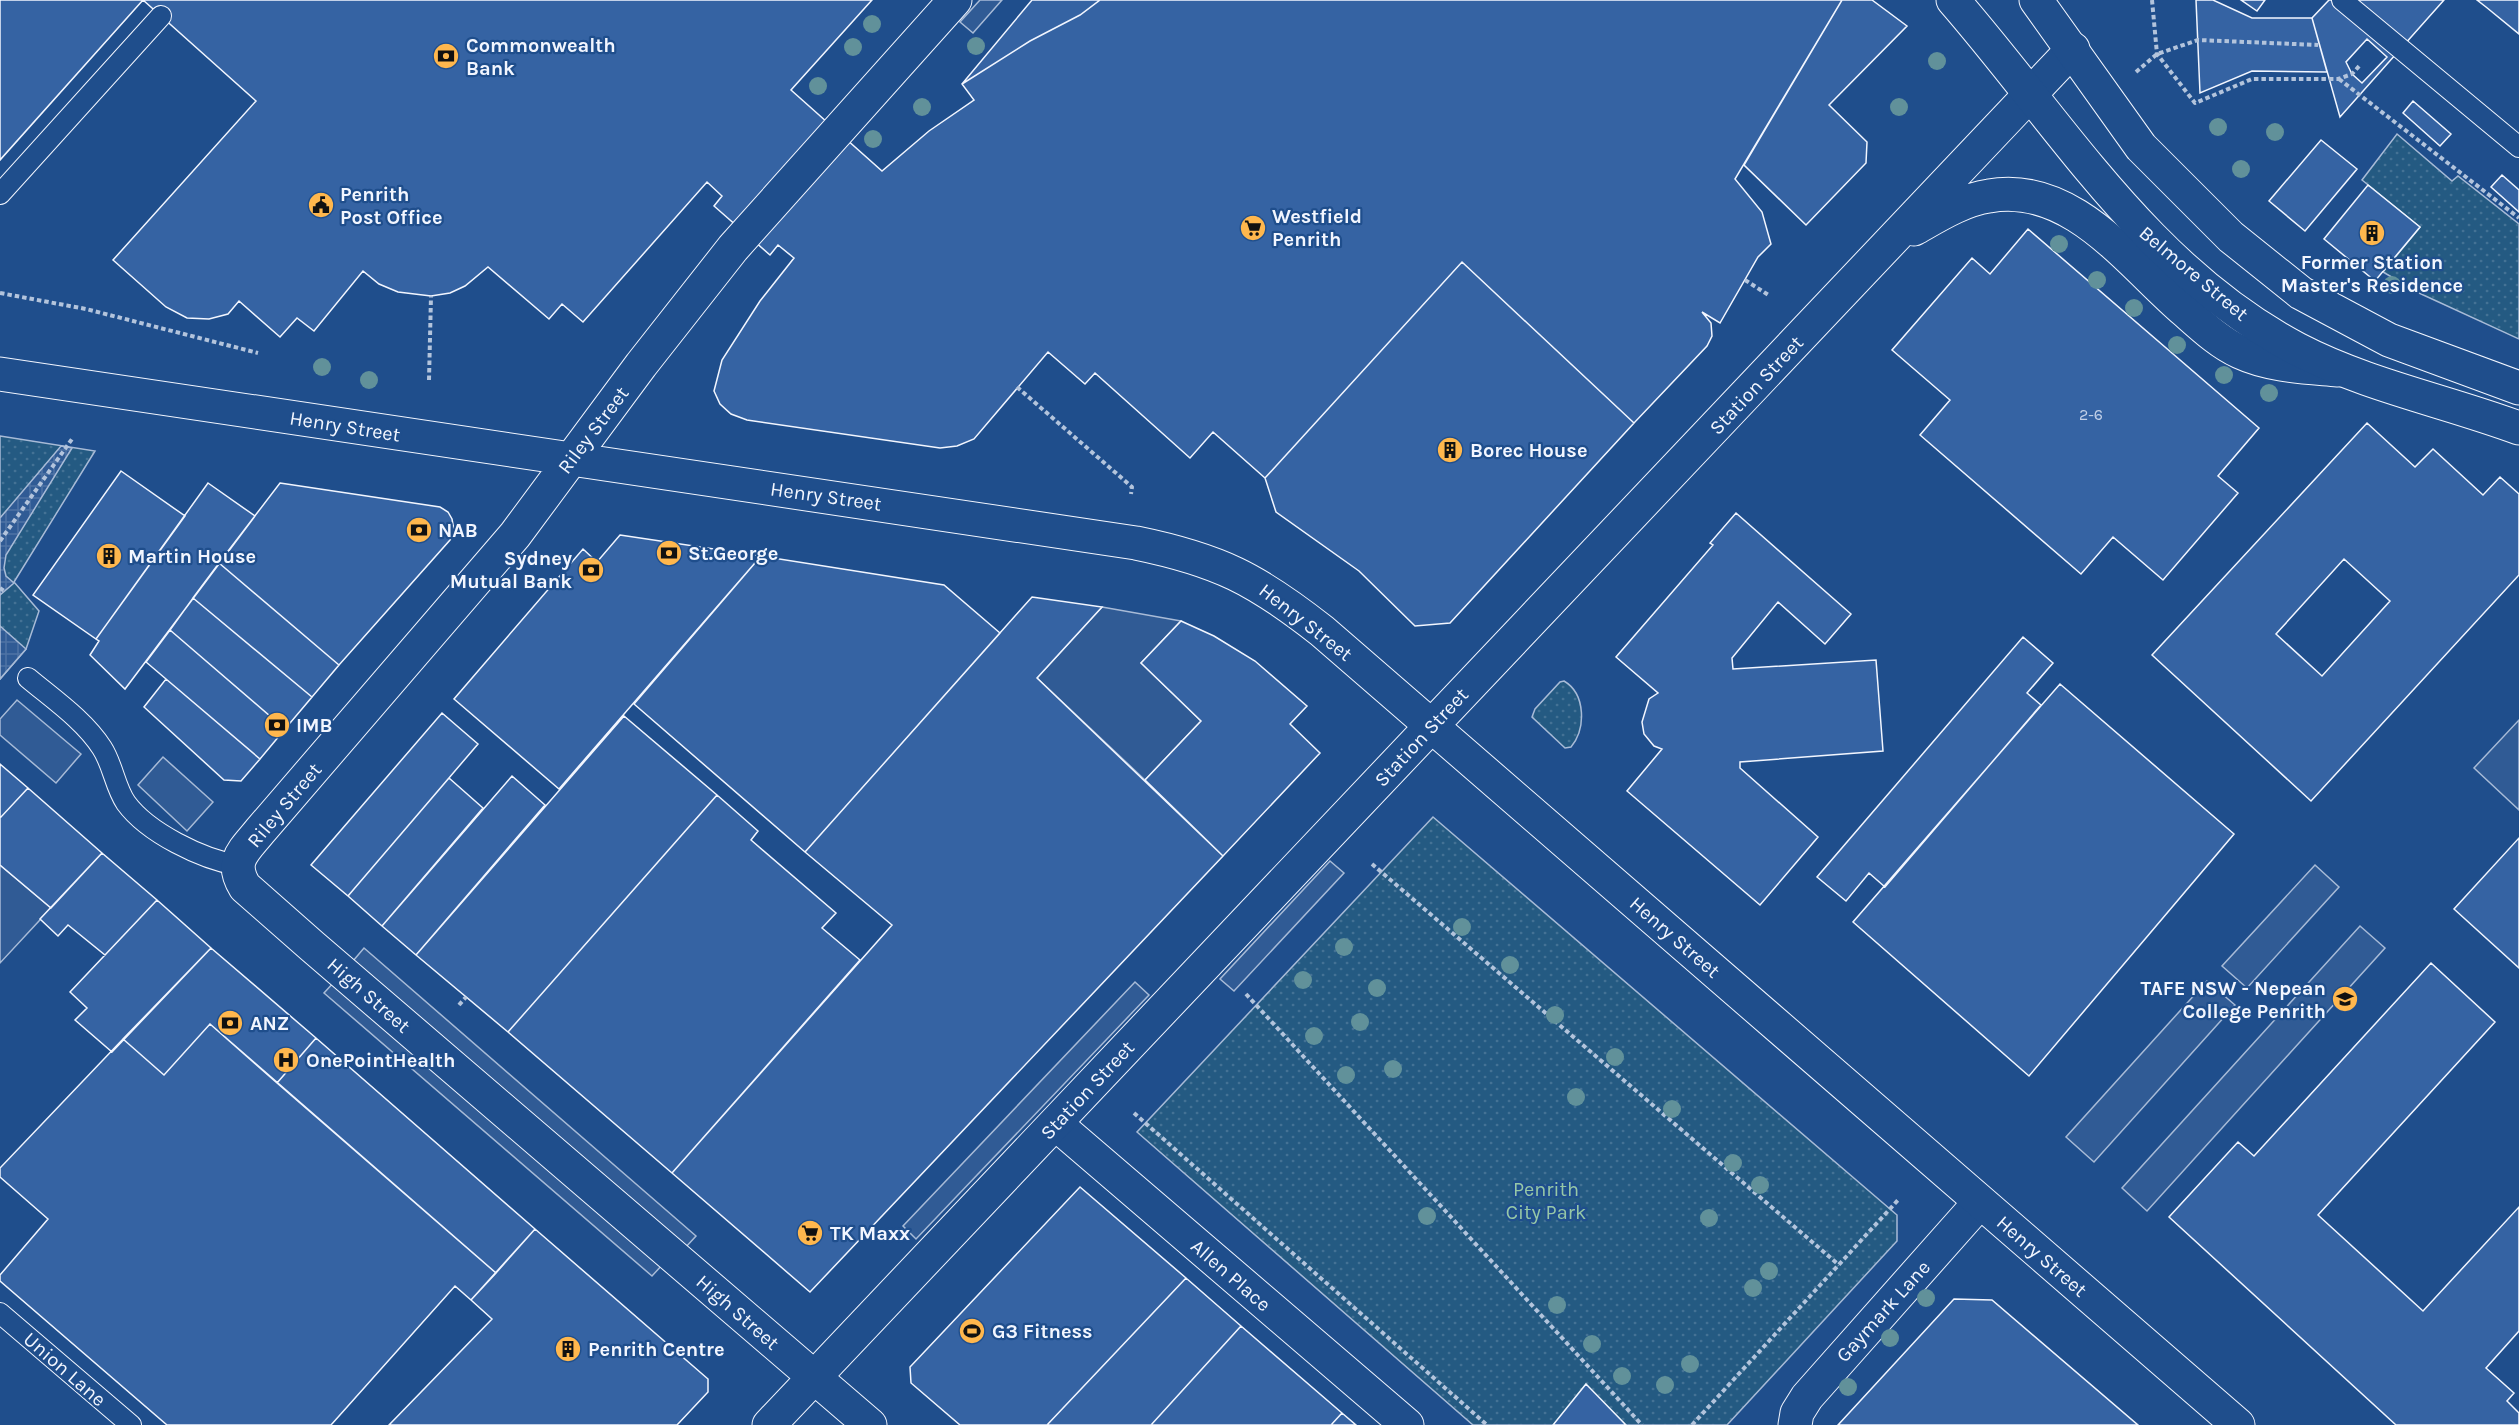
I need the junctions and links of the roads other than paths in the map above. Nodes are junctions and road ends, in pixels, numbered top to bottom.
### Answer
1 (955, 0) edge
2 (1953, 0) edge
3 (2036, 0) edge
4 (2342, 0) edge
5 (161, 16) dead end
6 (2073, 49) junction
7 (2030, 93) junction
8 (2519, 147) edge
9 (0, 194) edge
10 (1882, 250) junction
11 (2349, 371) junction
12 (0, 374) edge
13 (2519, 388) edge
14 (2519, 428) edge
15 (572, 458) junction
16 (28, 678) dead end
17 (1432, 725) junction
18 (237, 866) junction
19 (1056, 1124) junction
20 (1980, 1202) junction
21 (0, 1313) edge
22 (814, 1378) junction
23 (131, 1425) edge
24 (769, 1425) edge
25 (870, 1425) edge
26 (1407, 1425) edge
27 (1795, 1425) edge
28 (2238, 1425) edge

1 - 15 main road, Riley Street
2 - 7 main road, Belmore Street
3 - 6 main road
4 - 8 lane
5 - 9 lane
6 - 7 main road, Station Street
6 - 13 main road
7 - 10 main road, Station Street
7 - 11 main road, Belmore Street
10 - 11 main road
10 - 17 main road, Station Street
11 - 14 main road, Belmore Street
12 - 15 main road, Henry Street
15 - 17 main road, Henry Street
15 - 18 main road, Riley Street
16 - 18 lane
17 - 19 main road, Station Street
17 - 20 main road, Henry Street
18 - 22 main road, High Street
19 - 22 main road, Station Street
19 - 26 main road, Allen Place
20 - 27 main road, Gaymark Lane
20 - 28 main road, Henry Street
21 - 23 lane, Union Lane
22 - 24 main road, Station Street
22 - 25 main road, High Street

